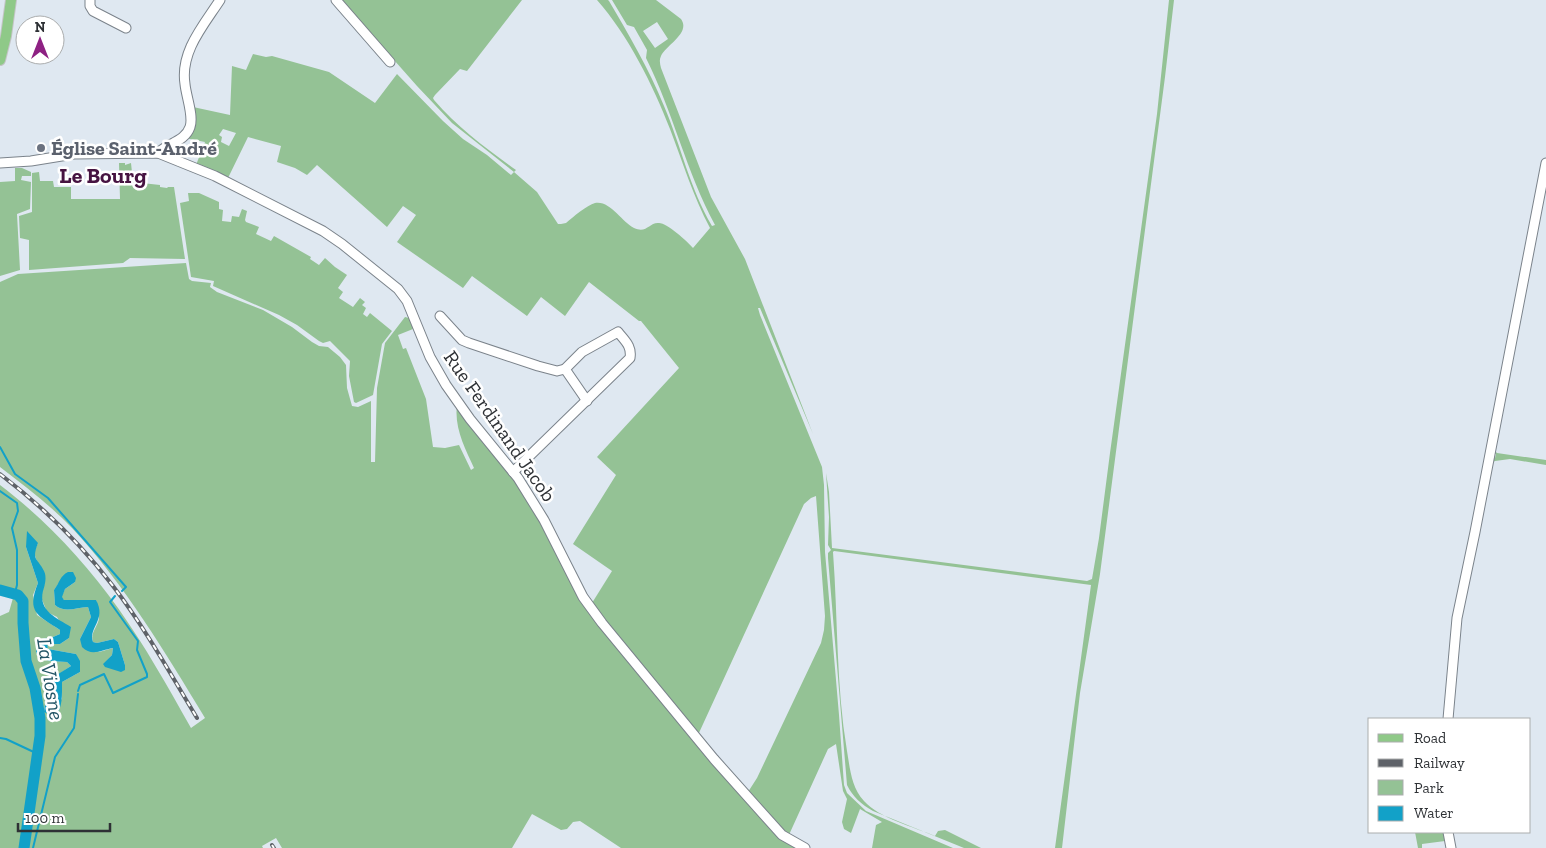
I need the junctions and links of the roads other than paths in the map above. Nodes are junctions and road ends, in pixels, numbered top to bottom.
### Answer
1 (11, 0) edge
2 (90, 0) edge
3 (220, 0) edge
4 (336, 0) edge
5 (126, 28) dead end
6 (0, 60) edge
7 (390, 62) dead end
8 (158, 154) junction
9 (1546, 162) edge
10 (0, 163) edge
11 (440, 316) dead end
12 (565, 369) junction
13 (587, 401) junction
14 (514, 472) junction
15 (1448, 718) edge
16 (1448, 833) edge
17 (805, 848) edge
18 (1451, 848) edge

1 - 6 main road
2 - 5 street
3 - 8 street
4 - 7 street
8 - 10 street, Rue Ferdinand Jacob
8 - 14 street, Rue Ferdinand Jacob
9 - 15 street
11 - 12 street
12 - 13 street
12 - 13 street
13 - 14 street
14 - 17 street, Rue Ferdinand Jacob
16 - 18 street

